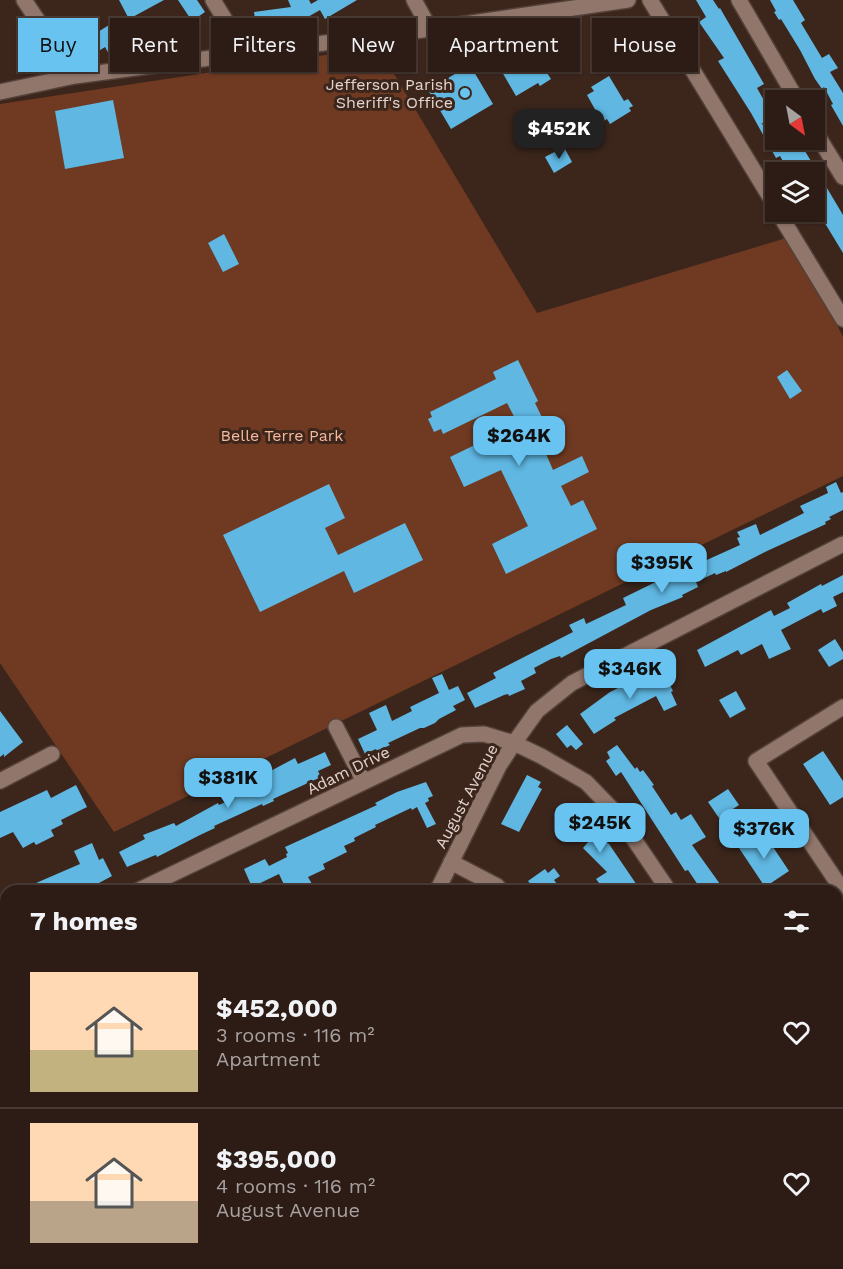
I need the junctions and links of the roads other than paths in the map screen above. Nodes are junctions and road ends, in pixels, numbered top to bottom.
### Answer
1 (24, 0) edge
2 (213, 0) edge
3 (414, 0) edge
4 (628, 0) edge
5 (650, 0) edge
6 (739, 0) edge
7 (224, 18) edge
8 (505, 18) edge
9 (428, 25) edge
10 (428, 29) edge
11 (317, 43) edge
12 (211, 57) edge
13 (75, 76) junction
14 (791, 90) edge
15 (0, 92) edge
16 (825, 148) edge
17 (843, 177) edge
18 (765, 189) edge
19 (784, 222) edge
20 (843, 319) edge
21 (843, 544) edge
22 (843, 707) edge
23 (336, 727) dead end
24 (514, 743) junction
25 (52, 754) dead end
26 (0, 781) edge
27 (364, 782) junction
28 (451, 862) junction
29 (164, 885) edge
30 (441, 885) edge
31 (494, 885) edge
32 (665, 885) edge
33 (839, 885) edge

1 - 13 street
2 - 7 street
3 - 9 street
4 - 8 street
5 - 18 street
6 - 14 street
10 - 11 street
12 - 13 street
13 - 15 street
16 - 17 street
19 - 20 street
21 - 24 street, August Avenue
22 - 33 street
23 - 27 street
24 - 27 street, Adam Drive
24 - 28 street, August Avenue
24 - 32 street, Adam Drive
25 - 26 street
27 - 29 street, Adam Drive
28 - 30 street, August Avenue
28 - 31 street

